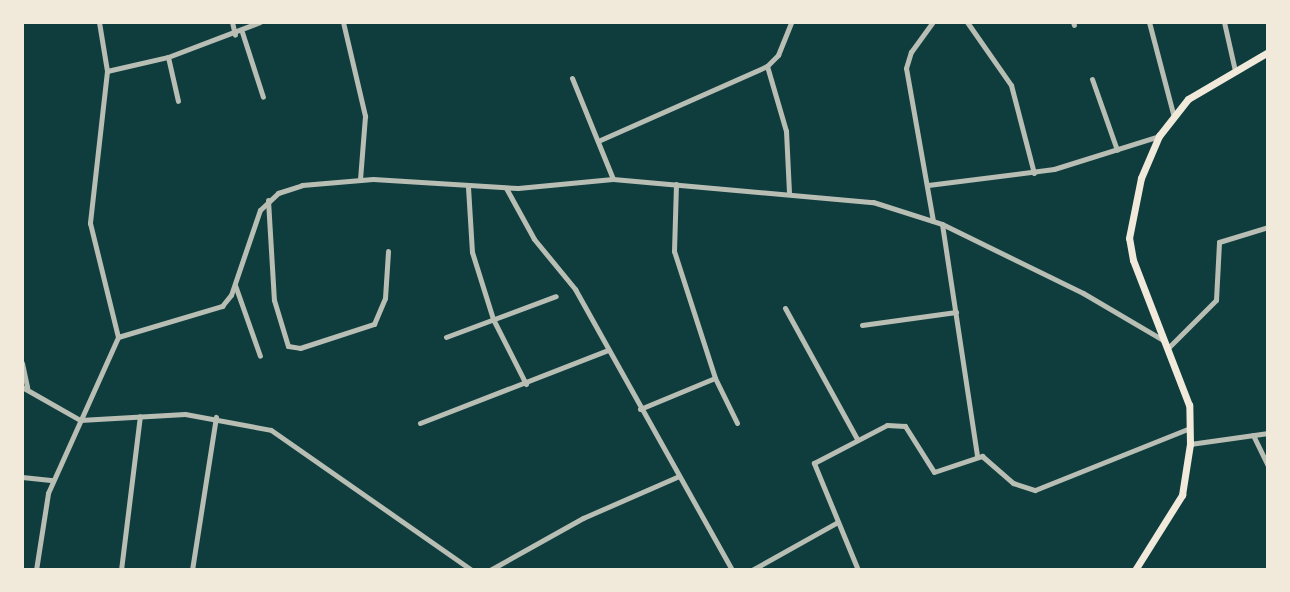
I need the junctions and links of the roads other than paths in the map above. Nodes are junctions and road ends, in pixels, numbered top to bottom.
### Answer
1 (99, 22) edge
2 (232, 22) edge
3 (260, 22) edge
4 (343, 22) edge
5 (791, 22) edge
6 (933, 22) edge
7 (967, 22) edge
8 (1149, 22) edge
9 (1224, 22) edge
10 (242, 32) junction
11 (235, 35) junction
12 (1268, 52) edge
13 (168, 57) junction
14 (767, 66) junction
15 (107, 71) junction
16 (1235, 71) junction
17 (572, 78) dead end
18 (1092, 79) dead end
19 (263, 97) dead end
20 (178, 101) dead end
21 (1174, 117) junction
22 (1159, 136) junction
23 (598, 141) junction
24 (1117, 150) junction
25 (1034, 173) junction
26 (613, 179) junction
27 (360, 180) junction
28 (676, 184) junction
29 (928, 185) junction
30 (468, 187) junction
31 (506, 188) junction
32 (789, 192) junction
33 (268, 200) junction
34 (933, 221) junction
35 (942, 224) junction
36 (1268, 227) edge
37 (388, 251) dead end
38 (235, 285) junction
39 (556, 296) dead end
40 (785, 308) dead end
41 (956, 312) junction
42 (494, 319) junction
43 (862, 324) dead end
44 (118, 337) junction
45 (446, 337) dead end
46 (1163, 340) junction
47 (1167, 349) junction
48 (608, 350) junction
49 (260, 356) dead end
50 (22, 363) edge
51 (715, 378) junction
52 (526, 384) junction
53 (25, 387) edge
54 (640, 409) junction
55 (140, 416) junction
56 (216, 417) junction
57 (80, 420) junction
58 (420, 423) dead end
59 (736, 423) dead end
60 (1190, 428) junction
61 (1268, 433) edge
62 (1253, 435) junction
63 (857, 439) junction
64 (1190, 444) junction
65 (977, 456) junction
66 (1268, 466) edge
67 (22, 477) edge
68 (677, 477) junction
69 (53, 480) junction
70 (838, 522) junction
71 (36, 570) edge
72 (122, 570) edge
73 (192, 570) edge
74 (472, 570) edge
75 (490, 570) edge
76 (732, 570) edge
77 (752, 570) edge
78 (858, 570) edge
79 (1135, 570) edge

1 - 15 street
2 - 11 street
3 - 10 street
4 - 27 street
5 - 14 street
6 - 29 street
7 - 25 street
8 - 21 street
9 - 16 street
10 - 11 street
10 - 19 street
11 - 13 street
12 - 16 main road
13 - 15 street
13 - 20 street
14 - 23 street
14 - 32 street
15 - 44 street
16 - 21 main road
17 - 23 street
18 - 24 street
21 - 22 main road
22 - 24 street
22 - 46 main road
23 - 26 street
24 - 25 street
25 - 29 street
26 - 28 street
26 - 31 street
27 - 30 street
27 - 33 street
28 - 32 street
28 - 51 street
29 - 34 street
30 - 31 street
30 - 42 street
31 - 48 street
32 - 34 street
33 - 37 street
33 - 38 street
34 - 35 street
35 - 41 street
35 - 46 street
36 - 47 street
38 - 44 street
38 - 49 street
39 - 42 street
40 - 63 street
41 - 43 street
41 - 65 street
42 - 45 street
42 - 52 street
44 - 57 street
46 - 47 main road
47 - 60 main road
48 - 52 street
48 - 54 street
50 - 53 street
51 - 54 street
51 - 59 street
52 - 58 street
53 - 57 street
54 - 68 street
55 - 56 street
55 - 57 street
55 - 72 street
56 - 73 street
56 - 74 street
57 - 69 street
60 - 64 main road
60 - 65 street
61 - 62 street
62 - 64 street
62 - 66 street
63 - 65 street
63 - 70 street
64 - 79 main road
67 - 69 street
68 - 75 street
68 - 76 street
69 - 71 street
70 - 77 street
70 - 78 street

